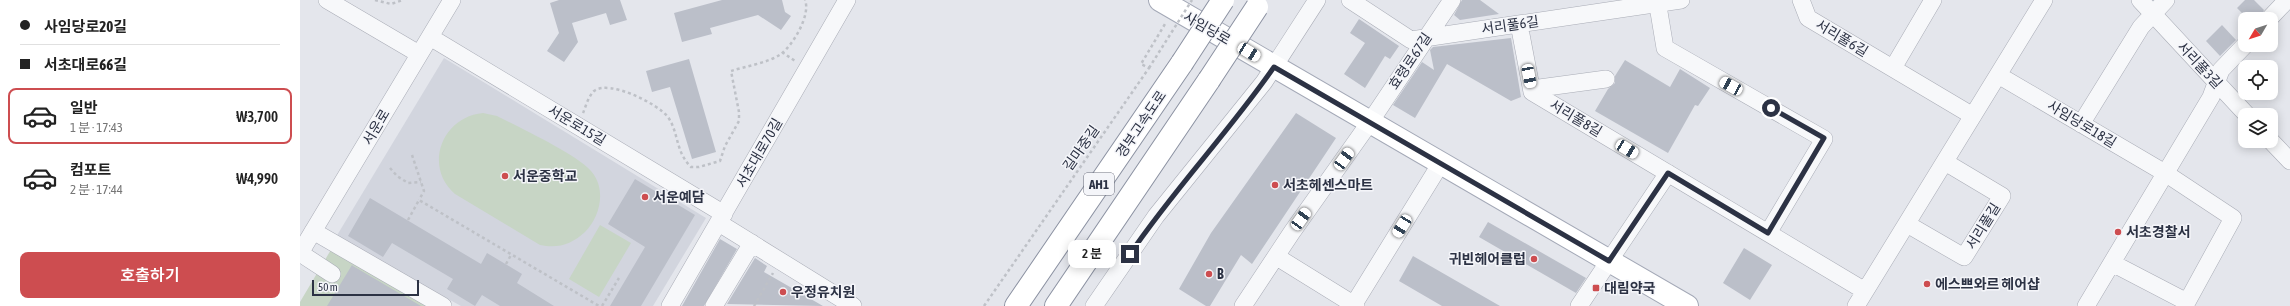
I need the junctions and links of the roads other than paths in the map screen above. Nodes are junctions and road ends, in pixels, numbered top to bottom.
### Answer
1 (327, 0) edge
2 (452, 0) edge
3 (847, 0) edge
4 (1160, 0) edge
5 (1223, 0) edge
6 (1317, 0) edge
7 (1350, 0) edge
8 (1452, 0) edge
9 (1682, 0) edge
10 (1801, 0) edge
11 (1933, 0) edge
12 (2044, 0) edge
13 (2140, 0) edge
14 (2166, 0) edge
15 (1657, 2) edge
16 (1260, 4) edge
17 (2153, 14) junction
18 (1519, 24) junction
19 (430, 37) junction
20 (1425, 38) junction
21 (2238, 52) edge
22 (419, 54) junction
23 (1274, 67) junction
24 (1893, 68) junction
25 (1998, 75) junction
26 (1606, 79) dead end
27 (2217, 82) junction
28 (1532, 89) junction
29 (2241, 108) edge
30 (1973, 116) junction
31 (1370, 122) junction
32 (2081, 124) junction
33 (2278, 148) edge
34 (2290, 161) edge
35 (1945, 162) junction
36 (1441, 163) junction
37 (1668, 173) junction
38 (2165, 174) junction
39 (722, 218) junction
40 (1907, 224) junction
41 (313, 231) junction
42 (1768, 233) junction
43 (752, 243) junction
44 (300, 253) edge
45 (1277, 257) junction
46 (1609, 261) junction
47 (2112, 263) junction
48 (332, 274) dead end
49 (1866, 291) junction
50 (1355, 305) edge
51 (444, 306) edge
52 (670, 306) edge
53 (714, 306) edge
54 (853, 306) edge
55 (1016, 306) edge
56 (1056, 306) edge
57 (1094, 306) edge
58 (1243, 306) edge
59 (1579, 306) edge
60 (1687, 306) edge
61 (1856, 306) edge
62 (2086, 306) edge

1 - 22 street
2 - 19 street, 서운로
3 - 39 street, 서초대로70길
4 - 23 main road, 사임당로
5 - 55 main road, 경부고속도로 / AH1, bridge
6 - 23 street
7 - 20 street, 서리풀6길
8 - 20 street, 효령로67길
9 - 15 street, 서리풀6길
10 - 24 street, 서리풀6길
11 - 24 street
12 - 25 street
13 - 17 street, 서리풀3길
14 - 17 street
15 - 18 street, 서리풀6길
15 - 42 street
16 - 56 main road, AH1, bridge
17 - 27 street, 서리풀3길
17 - 32 street
18 - 20 street, 서리풀6길
18 - 28 street
19 - 22 street, 서운로
19 - 39 street, 서운로15길
20 - 31 street, 효령로67길
21 - 27 street
22 - 41 street, 서운로
23 - 31 main road, 사임당로
23 - 57 street
24 - 30 street, 서리풀6길
25 - 30 street
25 - 32 street, 사임당로18길
26 - 28 street
27 - 29 street, 서리풀3길
27 - 38 street
28 - 37 street, 서리풀8길
30 - 35 street
31 - 36 main road, 사임당로
31 - 45 street, 효령로67길
32 - 38 street, 사임당로18길
33 - 34 street
35 - 40 street
35 - 40 street, 서리풀길
36 - 46 main road, 사임당로
36 - 50 street
37 - 42 street, 서리풀8길
37 - 46 street
38 - 47 street
38 - 47 street, 사임당로18길
39 - 43 street, 서운로15길
39 - 52 street, 서초대로70길
40 - 49 street
41 - 44 street, 서운로
41 - 51 street
42 - 49 street, 서리풀8길
43 - 53 street
43 - 54 street, 서운로15길
44 - 48 street
45 - 50 street
45 - 58 street, 효령로67길
46 - 59 street
46 - 60 main road, 사임당로
47 - 62 street
49 - 61 street

